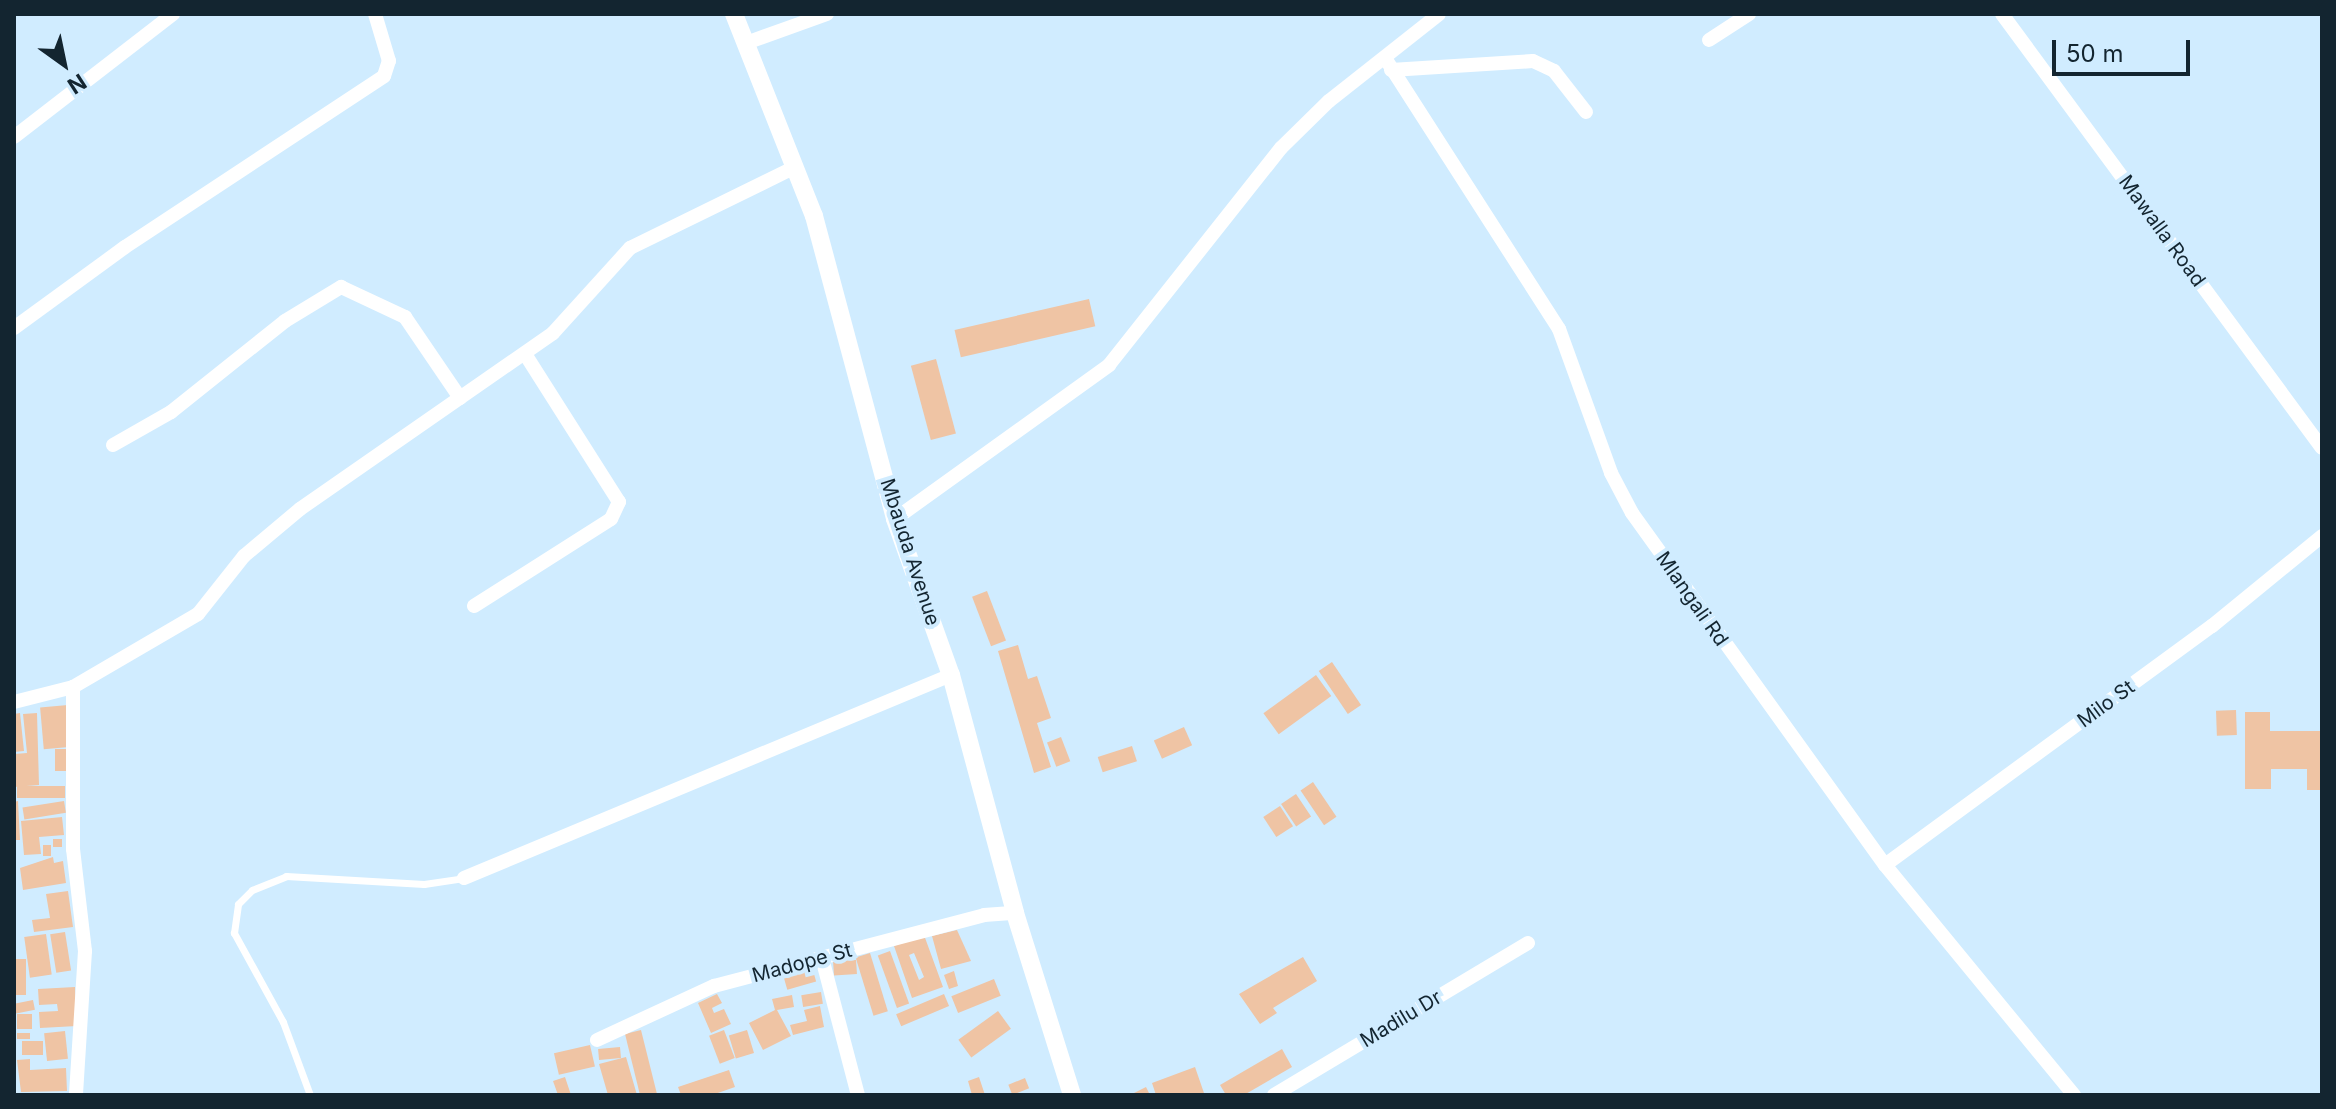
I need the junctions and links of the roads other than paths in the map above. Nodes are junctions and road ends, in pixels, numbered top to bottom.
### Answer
1 (173, 14) edge
2 (375, 14) edge
3 (734, 14) edge
4 (827, 14) edge
5 (1439, 14) edge
6 (1749, 14) edge
7 (2002, 14) edge
8 (1709, 40) dead end
9 (746, 43) junction
10 (1388, 64) junction
11 (1586, 112) dead end
12 (14, 137) edge
13 (795, 167) junction
14 (14, 328) edge
15 (525, 354) junction
16 (460, 398) junction
17 (113, 445) dead end
18 (2322, 448) edge
19 (895, 519) junction
20 (2322, 536) edge
21 (474, 606) dead end
22 (951, 675) junction
23 (73, 687) junction
24 (14, 702) edge
25 (1885, 865) junction
26 (464, 878) joint
27 (1015, 913) junction
28 (1528, 943) dead end
29 (822, 958) junction
30 (597, 1040) dead end
31 (76, 1095) edge
32 (310, 1095) edge
33 (858, 1095) edge
34 (1072, 1095) edge
35 (1274, 1095) edge
36 (2074, 1095) edge

1 - 12 street
2 - 14 street
3 - 9 street, Mbauda Avenue
4 - 9 street
5 - 10 street
6 - 8 street
7 - 18 street, Mawalla Road
9 - 13 street, Mbauda Avenue
10 - 11 street
10 - 19 street
10 - 25 street, Mlangali Rd
13 - 15 street
13 - 19 street, Mbauda Avenue
15 - 16 street
15 - 21 street
16 - 17 street
16 - 23 street
19 - 22 street, Mbauda Avenue
20 - 25 street, Milo St
22 - 26 street
22 - 27 street, Mbauda Avenue
23 - 24 street
23 - 31 street
25 - 36 street, Mlangali Rd
26 - 32 lane
27 - 29 street, Madope St
27 - 34 street, Mbauda Avenue
28 - 35 street, Madilu Dr
29 - 30 street, Madope St
29 - 33 street

